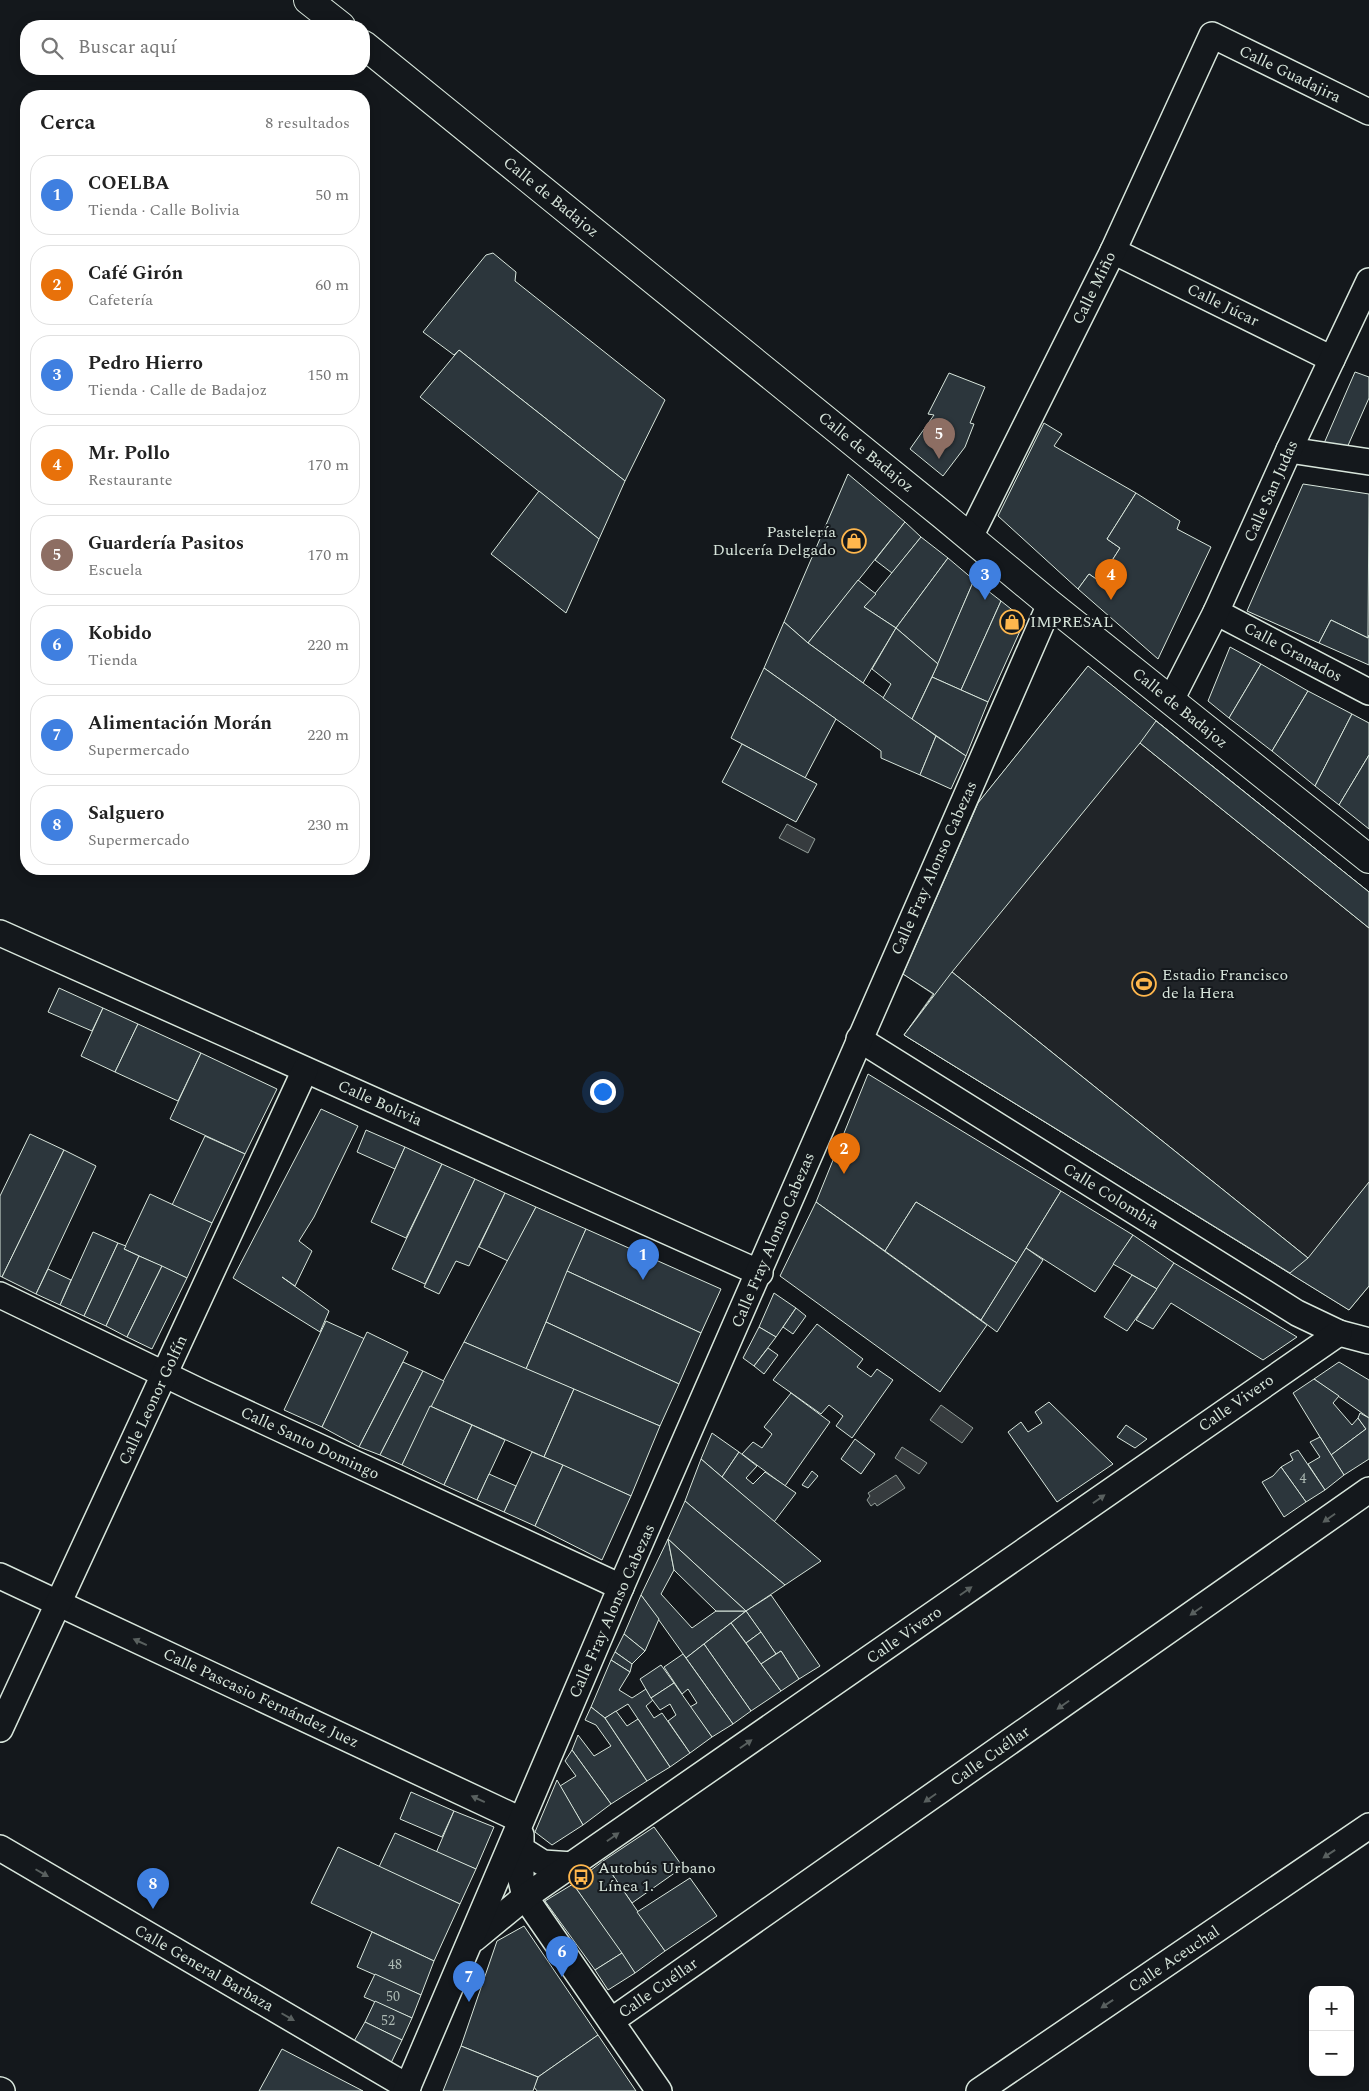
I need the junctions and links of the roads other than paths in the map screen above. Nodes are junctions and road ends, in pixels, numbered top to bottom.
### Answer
1 (308, 0) edge
2 (333, 20) edge
3 (1212, 35) joint
4 (370, 50) edge
5 (1369, 112) edge
6 (1113, 251) junction
7 (1369, 281) edge
8 (1332, 359) junction
9 (1289, 450) junction
10 (1369, 462) edge
11 (970, 537) junction
12 (1050, 604) junction
13 (1216, 612) junction
14 (1369, 692) edge
15 (1171, 700) junction
16 (1369, 859) edge
17 (0, 933) edge
18 (860, 1039) junction
19 (305, 1070) junction
20 (760, 1273) junction
21 (0, 1295) edge
22 (1339, 1333) junction
23 (1369, 1341) edge
24 (165, 1374) junction
25 (1369, 1490) edge
26 (0, 1576) edge
27 (621, 1587) junction
28 (58, 1603) junction
29 (0, 1729) edge
30 (521, 1820) junction
31 (1369, 1826) edge
32 (0, 1848) edge
33 (521, 1849) junction
34 (573, 1865) junction
35 (525, 1897) junction
36 (472, 1940) junction
37 (611, 2021) junction
38 (407, 2089) edge
39 (659, 2091) edge
40 (979, 2091) edge

1 - 2 street
3 - 5 street, Calle Guadajira
3 - 6 street, Calle Miño
4 - 11 street, Calle de Badajoz
6 - 8 street, Calle Júcar
6 - 11 street, Calle Miño
7 - 8 street, Calle San Judas
8 - 9 street, Calle San Judas
9 - 10 street
9 - 13 street, Calle San Judas
11 - 12 street, Calle de Badajoz
12 - 15 street, Calle de Badajoz
12 - 18 street, Calle Fray Alonso Cabezas
13 - 14 street, Calle Granados
13 - 15 street, Calle San Judas
15 - 16 street, Calle de Badajoz
17 - 19 street, Calle Bolivia
18 - 20 street, Calle Fray Alonso Cabezas
18 - 22 street, Calle Colombia
19 - 20 street, Calle Bolivia
19 - 24 street, Calle Leonor Golfín
20 - 27 street, Calle Fray Alonso Cabezas
21 - 24 street, Calle Santo Domingo
22 - 23 street, Calle Colombia
34 -> 22 street, Calle Vivero
24 - 27 street, Calle Santo Domingo
24 - 28 street, Calle Leonor Golfín
25 -> 37 street, Calle Cuéllar
26 - 28 street, Calle Pascasio Fernández Juez
27 - 30 street, Calle Fray Alonso Cabezas
28 - 29 street, Calle Leonor Golfín
30 -> 28 street, Calle Pascasio Fernández Juez
30 - 33 street, Calle Fray Alonso Cabezas
30 - 36 street, Calle Fray Alonso Cabezas
31 -> 40 street, Calle Aceuchal
32 -> 38 street, Calle General Barbaza
33 - 34 street
33 - 35 street, Calle Fray Alonso Cabezas
34 - 35 street, Calle Vivero
35 - 36 street, Calle Vivero
35 - 37 street
36 - 38 street, Calle Fray Alonso Cabezas
37 - 39 street

